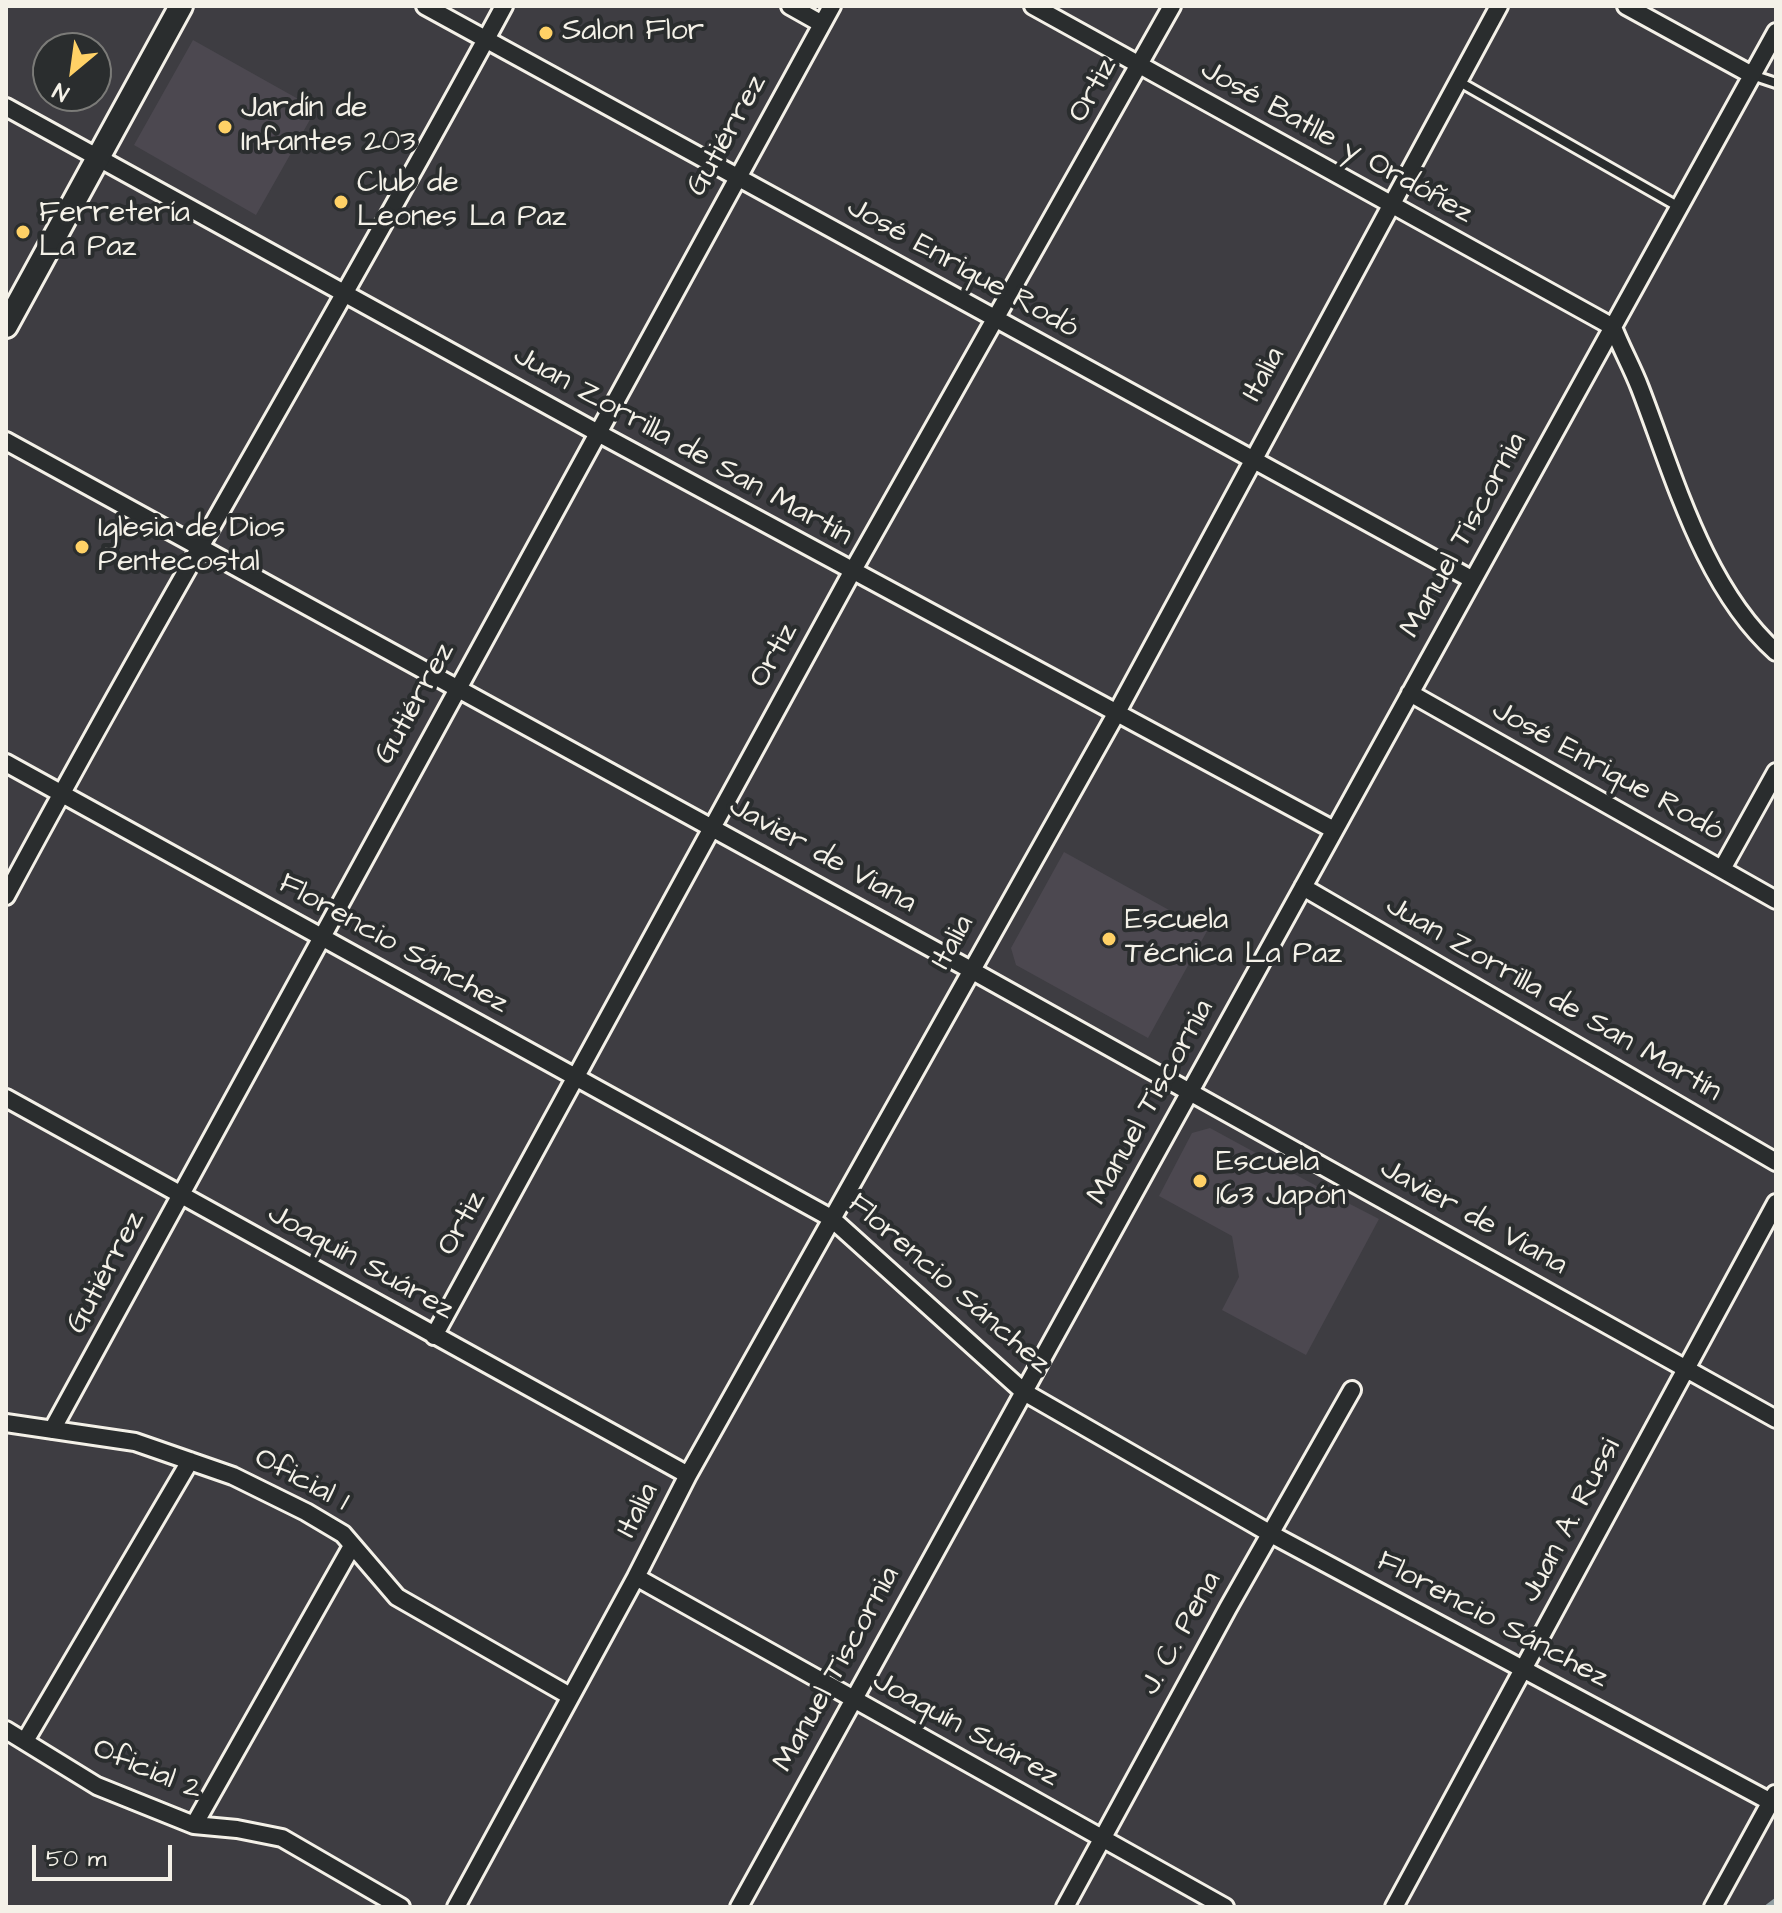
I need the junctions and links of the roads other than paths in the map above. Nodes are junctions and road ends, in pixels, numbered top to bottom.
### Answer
1 (181, 6) edge
2 (425, 6) edge
3 (504, 6) edge
4 (790, 6) edge
5 (832, 6) edge
6 (1033, 6) edge
7 (1172, 6) edge
8 (1499, 6) edge
9 (1626, 6) edge
10 (822, 24) junction
11 (1776, 32) edge
12 (487, 39) junction
13 (1140, 65) junction
14 (1752, 75) junction
15 (1458, 81) junction
16 (1776, 83) edge
17 (6, 107) edge
18 (98, 158) junction
19 (738, 177) junction
20 (1390, 206) junction
21 (1679, 207) junction
22 (343, 293) junction
23 (997, 320) junction
24 (6, 326) edge
25 (1613, 327) junction
26 (598, 433) junction
27 (6, 441) edge
28 (1252, 458) junction
29 (199, 545) junction
30 (852, 572) junction
31 (1473, 580) junction
32 (1776, 652) edge
33 (457, 688) junction
34 (1410, 693) junction
35 (1116, 714) junction
36 (6, 763) edge
37 (1776, 772) edge
38 (61, 793) junction
39 (712, 828) junction
40 (1334, 830) junction
41 (1722, 869) junction
42 (1303, 887) junction
43 (6, 896) edge
44 (1776, 900) edge
45 (321, 937) junction
46 (971, 970) junction
47 (575, 1078) junction
48 (1189, 1092) junction
49 (6, 1098) edge
50 (1776, 1162) edge
51 (180, 1196) junction
52 (1776, 1203) edge
53 (831, 1218) junction
54 (434, 1336) junction
55 (1686, 1369) junction
56 (1352, 1390) dead end
57 (1024, 1392) junction
58 (1776, 1419) edge
59 (6, 1423) edge
60 (52, 1430) junction
61 (190, 1461) junction
62 (688, 1475) junction
63 (1271, 1534) junction
64 (352, 1546) junction
65 (636, 1577) junction
66 (1524, 1670) junction
67 (570, 1696) junction
68 (853, 1700) junction
69 (6, 1730) edge
70 (25, 1741) junction
71 (1773, 1798) edge
72 (194, 1825) junction
73 (1102, 1838) junction
74 (401, 1907) edge
75 (456, 1907) edge
76 (739, 1907) edge
77 (1065, 1907) edge
78 (1225, 1907) edge
79 (1394, 1907) edge
80 (1713, 1907) edge

1 - 18 street
2 - 12 street, José Enrique Rodó
3 - 12 street
4 - 10 street
5 - 10 street, Gutiérrez
6 - 13 street, José Batlle y Ordóñez
7 - 13 street, Ortiz
8 - 15 street, Italia
9 - 14 street
10 - 19 street, Gutiérrez
11 - 14 street, Manuel Tiscornia
12 - 19 street, José Enrique Rodó
12 - 22 street
13 - 20 street, José Batlle y Ordóñez
13 - 23 street, Ortiz
14 - 16 lane
14 - 21 street, Manuel Tiscornia
15 - 20 street, Italia
15 - 21 lane
17 - 18 street, Juan Zorrilla de San Martín
18 - 22 street, Juan Zorrilla de San Martín
18 - 24 street
19 - 23 street, José Enrique Rodó
19 - 26 street, Gutiérrez
20 - 25 street, José Batlle y Ordóñez
20 - 28 street, Italia
21 - 25 street, Manuel Tiscornia
22 - 26 street, Juan Zorrilla de San Martín
22 - 29 street
23 - 28 street, José Enrique Rodó
23 - 30 street, Ortiz
25 - 31 street, Manuel Tiscornia
25 - 32 street
26 - 30 street, Juan Zorrilla de San Martín
26 - 33 street, Gutiérrez
27 - 29 street, Javier de Viana
28 - 31 street, José Enrique Rodó
28 - 35 street, Italia
29 - 33 street, Javier de Viana
29 - 38 street
30 - 35 street, Juan Zorrilla de San Martín
30 - 39 street, Ortiz
31 - 34 street, Manuel Tiscornia
33 - 39 street, Javier de Viana
33 - 45 street, Gutiérrez
34 - 40 street, Manuel Tiscornia
34 - 41 street, José Enrique Rodó
35 - 40 street, Juan Zorrilla de San Martín
35 - 46 street, Italia
36 - 38 street, Florencio Sánchez
37 - 41 street
38 - 43 street
38 - 45 street, Florencio Sánchez
39 - 46 street, Javier de Viana
39 - 47 street, Ortiz
40 - 42 street, Manuel Tiscornia
41 - 44 street, José Enrique Rodó
42 - 48 street, Manuel Tiscornia
42 - 50 street, Juan Zorrilla de San Martín
45 - 47 street, Florencio Sánchez
45 - 51 street, Gutiérrez
46 - 48 street, Javier de Viana
46 - 53 street, Italia
47 - 53 street, Florencio Sánchez
47 - 54 street, Ortiz
48 - 55 street, Javier de Viana
48 - 57 street, Manuel Tiscornia
49 - 51 street, Joaquín Suárez
51 - 54 street, Joaquín Suárez
51 - 60 street, Gutiérrez
52 - 55 street, Juan A. Russi
53 - 57 street, Florencio Sánchez
53 - 62 street, Italia
54 - 62 street, Joaquín Suárez
55 - 58 street, Javier de Viana
55 - 66 street, Juan A. Russi
56 - 63 street, J. C. Pena
57 - 63 street, Florencio Sánchez
57 - 68 street, Manuel Tiscornia
59 - 60 street, Oficial 1
60 - 61 street, Oficial 1
61 - 64 street, Oficial 1
61 - 70 street
62 - 65 street, Italia
63 - 66 street, Florencio Sánchez
63 - 73 street, J. C. Pena
64 - 67 street, Oficial 1
64 - 72 street
65 - 67 street, Italia
65 - 68 street, Joaquín Suárez
66 - 71 street, Florencio Sánchez
66 - 79 street, Juan A. Russi
67 - 75 street, Italia
68 - 73 street, Joaquín Suárez
68 - 76 street, Manuel Tiscornia
69 - 70 street, Oficial 2
70 - 72 street, Oficial 2
71 - 80 street
72 - 74 street, Oficial 2
73 - 77 street, J. C. Pena
73 - 78 street, Joaquín Suárez

